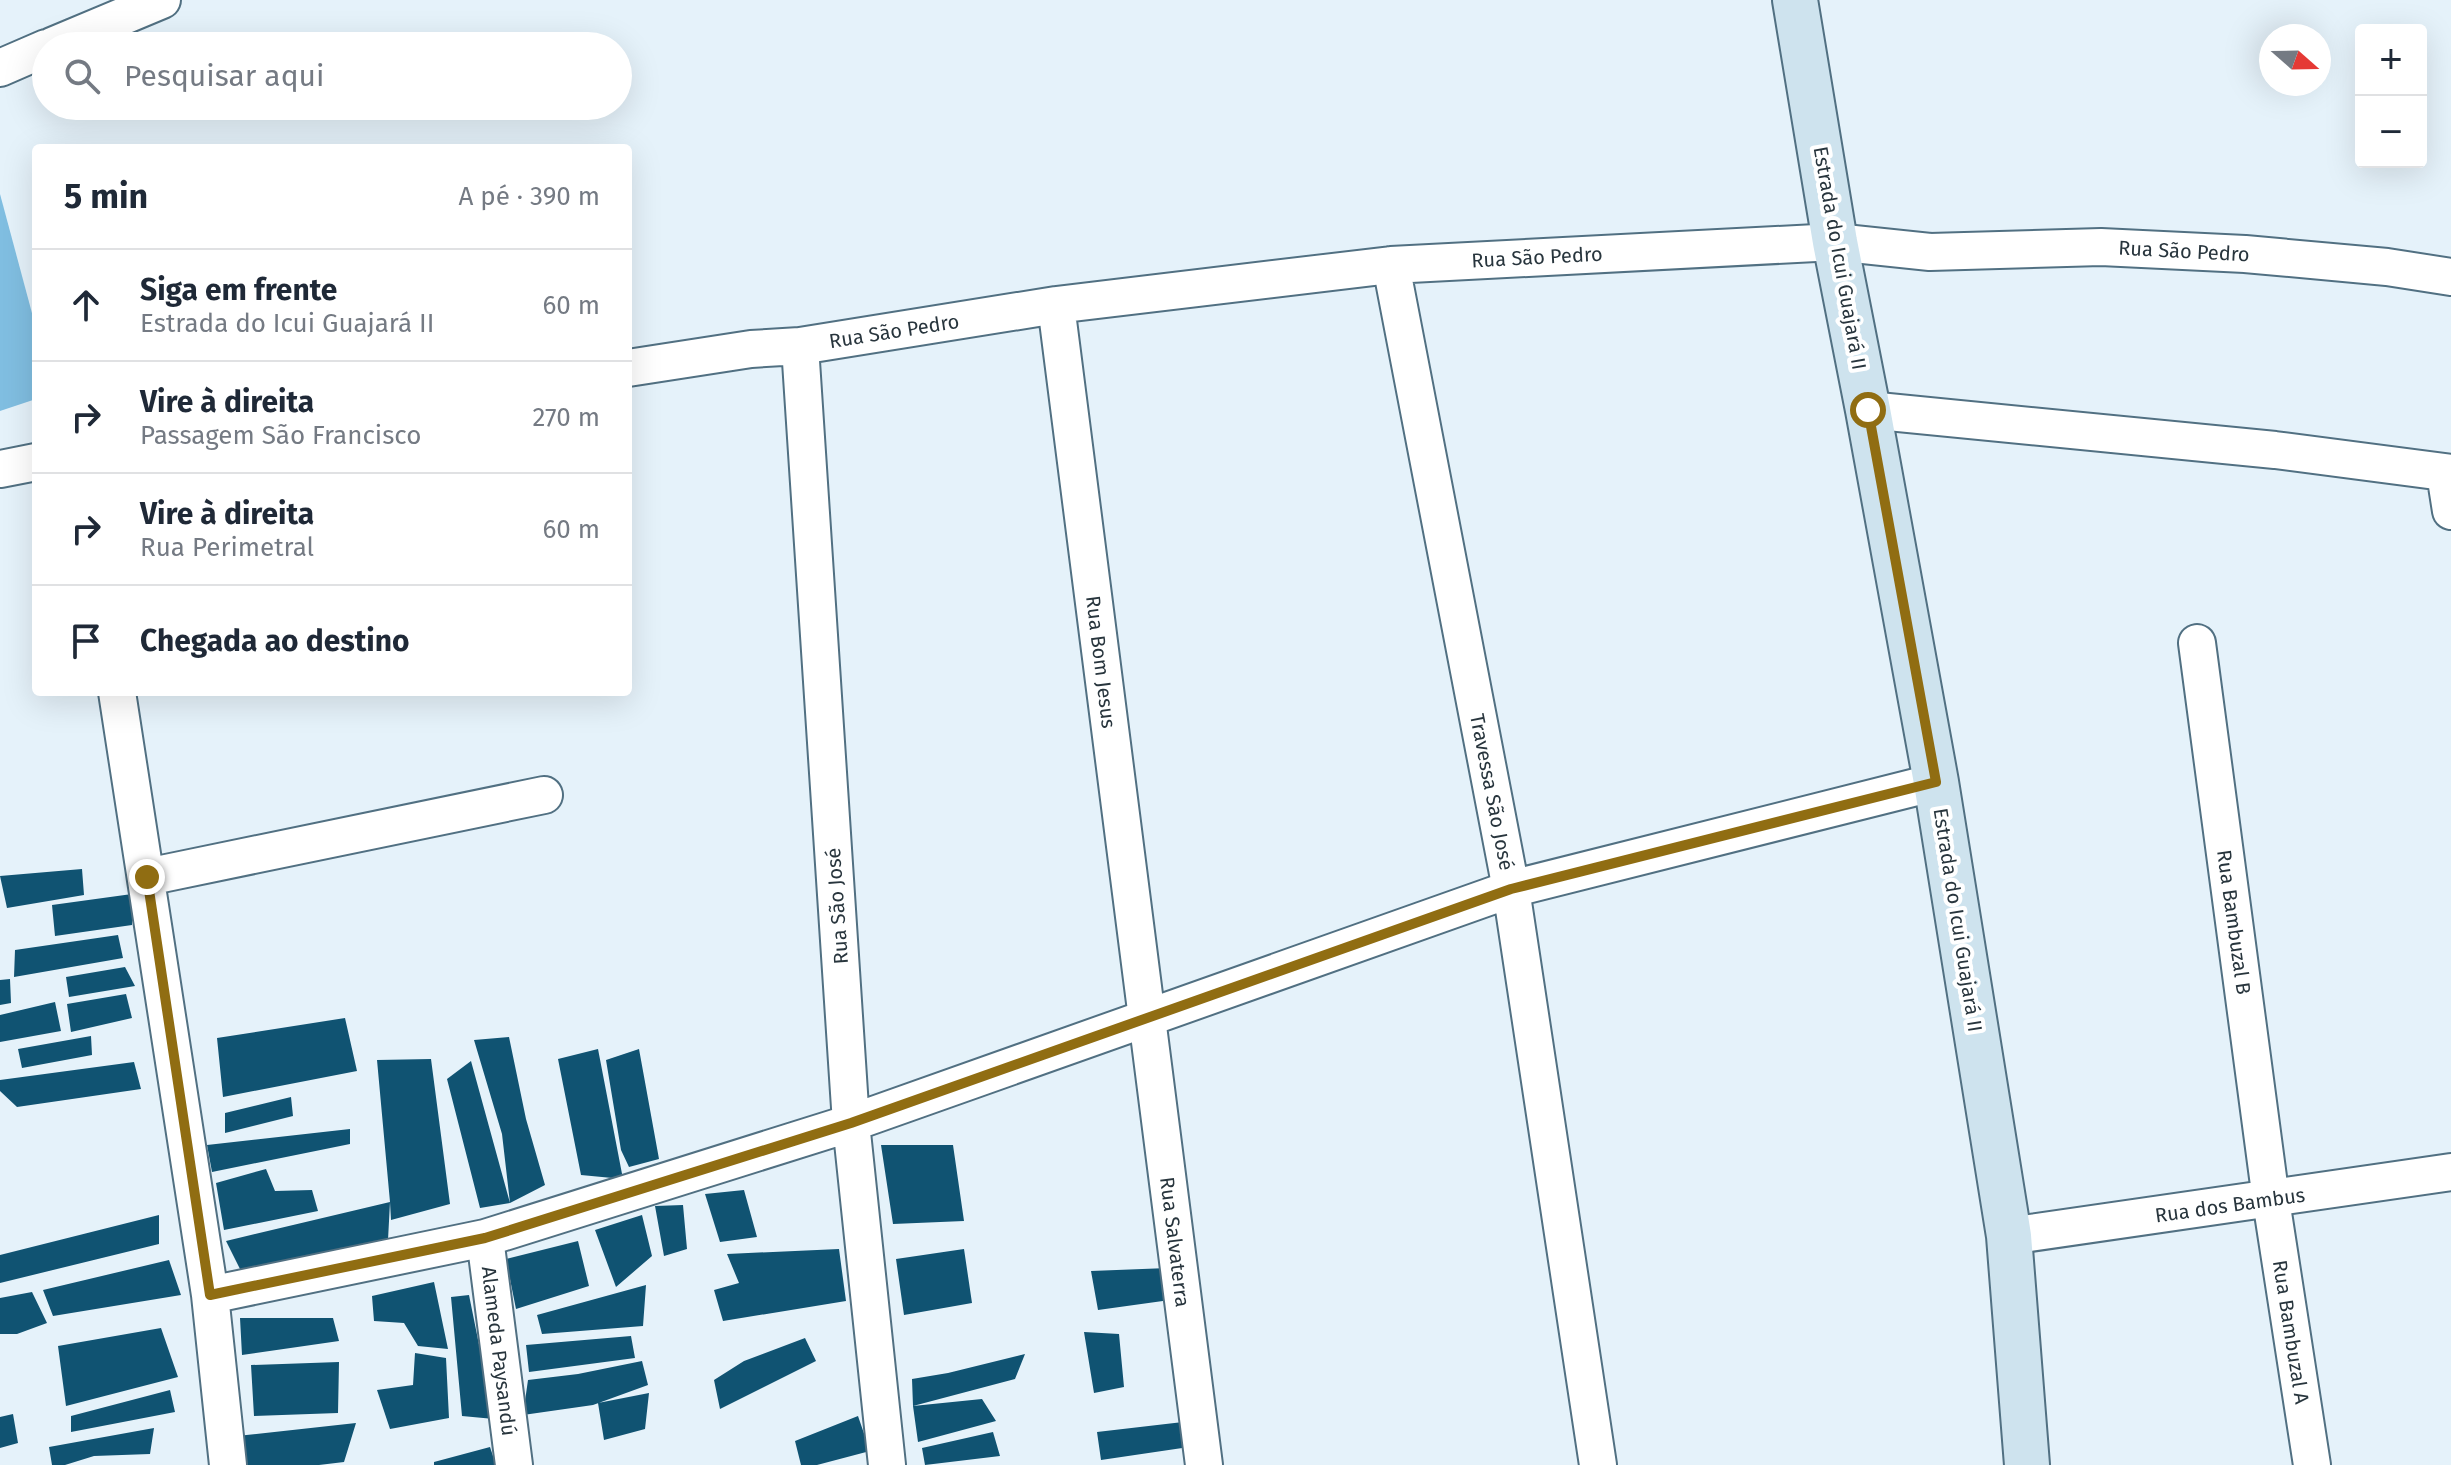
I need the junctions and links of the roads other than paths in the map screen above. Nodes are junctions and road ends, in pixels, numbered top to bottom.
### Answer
1 (162, 0) edge
2 (1795, 0) edge
3 (85, 32) edge
4 (32, 54) edge
5 (0, 68) edge
6 (1835, 242) junction
7 (1391, 265) junction
8 (2451, 277) edge
9 (1056, 305) junction
10 (800, 346) junction
11 (632, 367) edge
12 (1868, 410) junction
13 (32, 463) edge
14 (0, 469) edge
15 (2448, 473) edge
16 (2451, 511) edge
17 (2197, 643) dead end
18 (118, 696) edge
19 (1936, 782) junction
20 (544, 795) dead end
21 (147, 877) junction
22 (1511, 889) junction
23 (1146, 1019) junction
24 (851, 1123) junction
25 (2451, 1172) edge
26 (2271, 1200) junction
27 (2009, 1236) junction
28 (485, 1238) junction
29 (210, 1295) junction
30 (228, 1465) edge
31 (514, 1465) edge
32 (887, 1465) edge
33 (1204, 1465) edge
34 (1598, 1465) edge
35 (2027, 1465) edge
36 (2312, 1465) edge

1 - 3 street
2 - 6 main road, Estrada do Icui Guajará II
4 - 5 street
6 - 7 street, Rua São Pedro
6 - 8 street, Rua São Pedro
6 - 12 main road, Estrada do Icui Guajará II
7 - 9 street, Rua São Pedro
7 - 22 street, Travessa São José
9 - 10 street, Rua São Pedro
9 - 23 street, Rua Bom Jesus
10 - 11 street, Rua São Pedro
10 - 24 street, Rua São José
12 - 15 street
12 - 19 main road, Estrada do Icui Guajará II
13 - 14 street
15 - 16 street
17 - 26 street, Rua Bambuzal B
18 - 21 street
19 - 22 street
19 - 27 main road, Estrada do Icui Guajará II
20 - 21 street
21 - 29 street
22 - 23 street
22 - 34 street, Travessa São José
23 - 24 street
23 - 33 street, Rua Salvaterra
24 - 28 street
24 - 32 street, Rua São José
25 - 26 street, Rua dos Bambus
26 - 27 street, Rua dos Bambus
26 - 36 street, Rua Bambuzal A
27 - 35 main road, Estrada do Icui Guajará II
28 - 29 street
28 - 31 street, Alameda Paysandú
29 - 30 street

